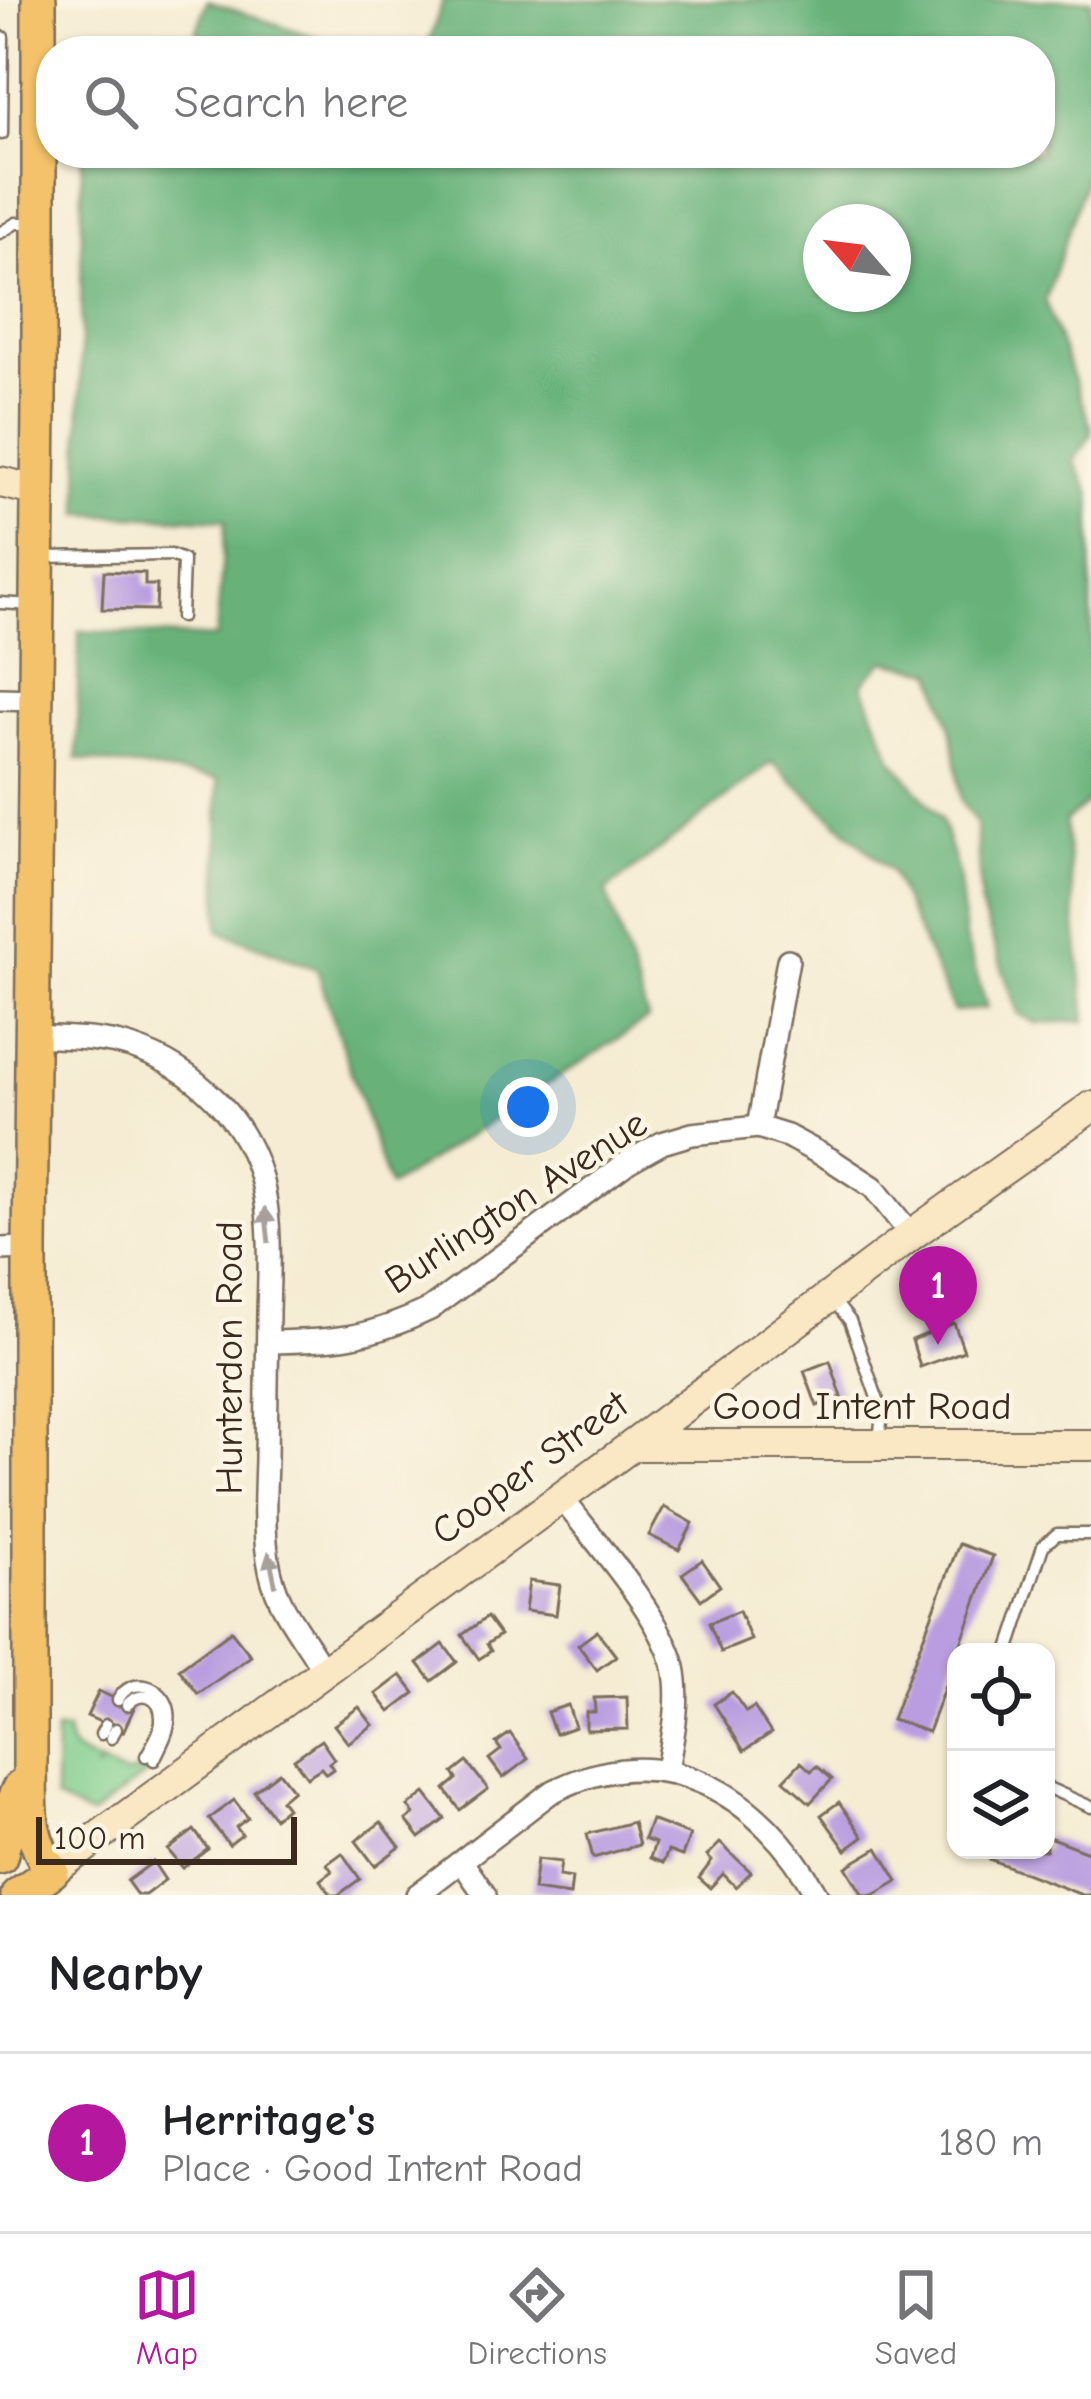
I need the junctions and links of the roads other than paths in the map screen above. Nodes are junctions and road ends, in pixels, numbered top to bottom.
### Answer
1 (39, 0) edge
2 (39, 36) edge
3 (1, 37) edge
4 (36, 38) edge
5 (2, 134) edge
6 (40, 168) edge
7 (40, 223) junction
8 (0, 232) edge
9 (0, 482) edge
10 (39, 491) junction
11 (37, 557) junction
12 (0, 603) edge
13 (37, 605) junction
14 (181, 616) dead end
15 (0, 699) edge
16 (36, 700) junction
17 (788, 960) dead end
18 (32, 1036) junction
19 (1091, 1107) edge
20 (758, 1127) junction
21 (911, 1235) junction
22 (15, 1249) edge
23 (830, 1297) junction
24 (268, 1342) junction
25 (633, 1445) junction
26 (878, 1445) junction
27 (1091, 1445) edge
28 (561, 1497) junction
29 (1091, 1534) edge
30 (1011, 1643) edge
31 (324, 1672) junction
32 (123, 1703) dead end
33 (150, 1758) dead end
34 (667, 1769) junction
35 (30, 1770) junction
36 (1055, 1791) edge
37 (1091, 1807) edge
38 (0, 1857) edge
39 (462, 1862) junction
40 (52, 1871) junction
41 (18, 1895) edge
42 (417, 1895) edge
43 (485, 1895) edge
44 (817, 1895) edge

1 - 2 main road
3 - 4 lane
3 - 5 lane
6 - 7 main road
7 - 8 lane
7 - 10 main road
9 - 10 main road
10 - 11 main road
11 - 13 main road
11 - 14 lane
12 - 13 lane
13 - 16 main road
15 - 16 street
16 - 18 main road
17 - 20 street
18 - 22 main road
24 -> 18 street, Hunterdon Road
19 - 21 main road, Cooper Street
20 - 21 street, Burlington Avenue
20 - 24 street, Burlington Avenue
21 - 23 main road, Cooper Street
22 - 35 main road
23 - 25 main road, Cooper Street
23 - 26 lane
31 -> 24 street, Hunterdon Road
25 - 26 main road, Good Intent Road
25 - 28 main road, Cooper Street
26 - 27 main road, Good Intent Road
28 - 31 main road, Cooper Street
28 - 34 street
29 - 30 lane
31 - 40 main road, Cooper Street
32 - 33 lane
34 - 39 street
34 - 44 street
35 - 38 main road
35 - 40 main road
36 - 37 lane
39 - 42 street
39 - 43 street
40 - 41 main road, Cooper Street

